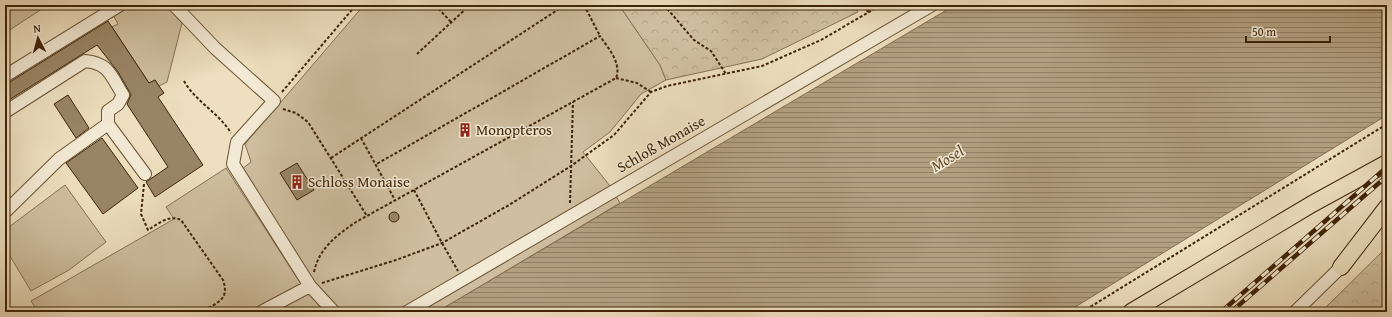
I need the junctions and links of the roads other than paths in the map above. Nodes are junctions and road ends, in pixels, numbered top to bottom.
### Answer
1 (120, 5) edge
2 (174, 5) edge
3 (932, 5) edge
4 (5, 76) edge
5 (5, 112) edge
6 (108, 124) junction
7 (1387, 163) edge
8 (144, 174) road end
9 (1387, 207) edge
10 (5, 212) edge
11 (1387, 223) edge
12 (1341, 267) junction
13 (310, 286) junction
14 (261, 312) edge
15 (334, 312) edge
16 (407, 312) edge
17 (1131, 312) edge
18 (1295, 312) edge

1 - 4 street
2 - 13 street
3 - 16 street, Schloß Monaise
5 - 6 street
6 - 8 street
6 - 10 street
7 - 17 main road
9 - 12 main road
11 - 12 main road
12 - 18 street
13 - 14 street
13 - 15 street

